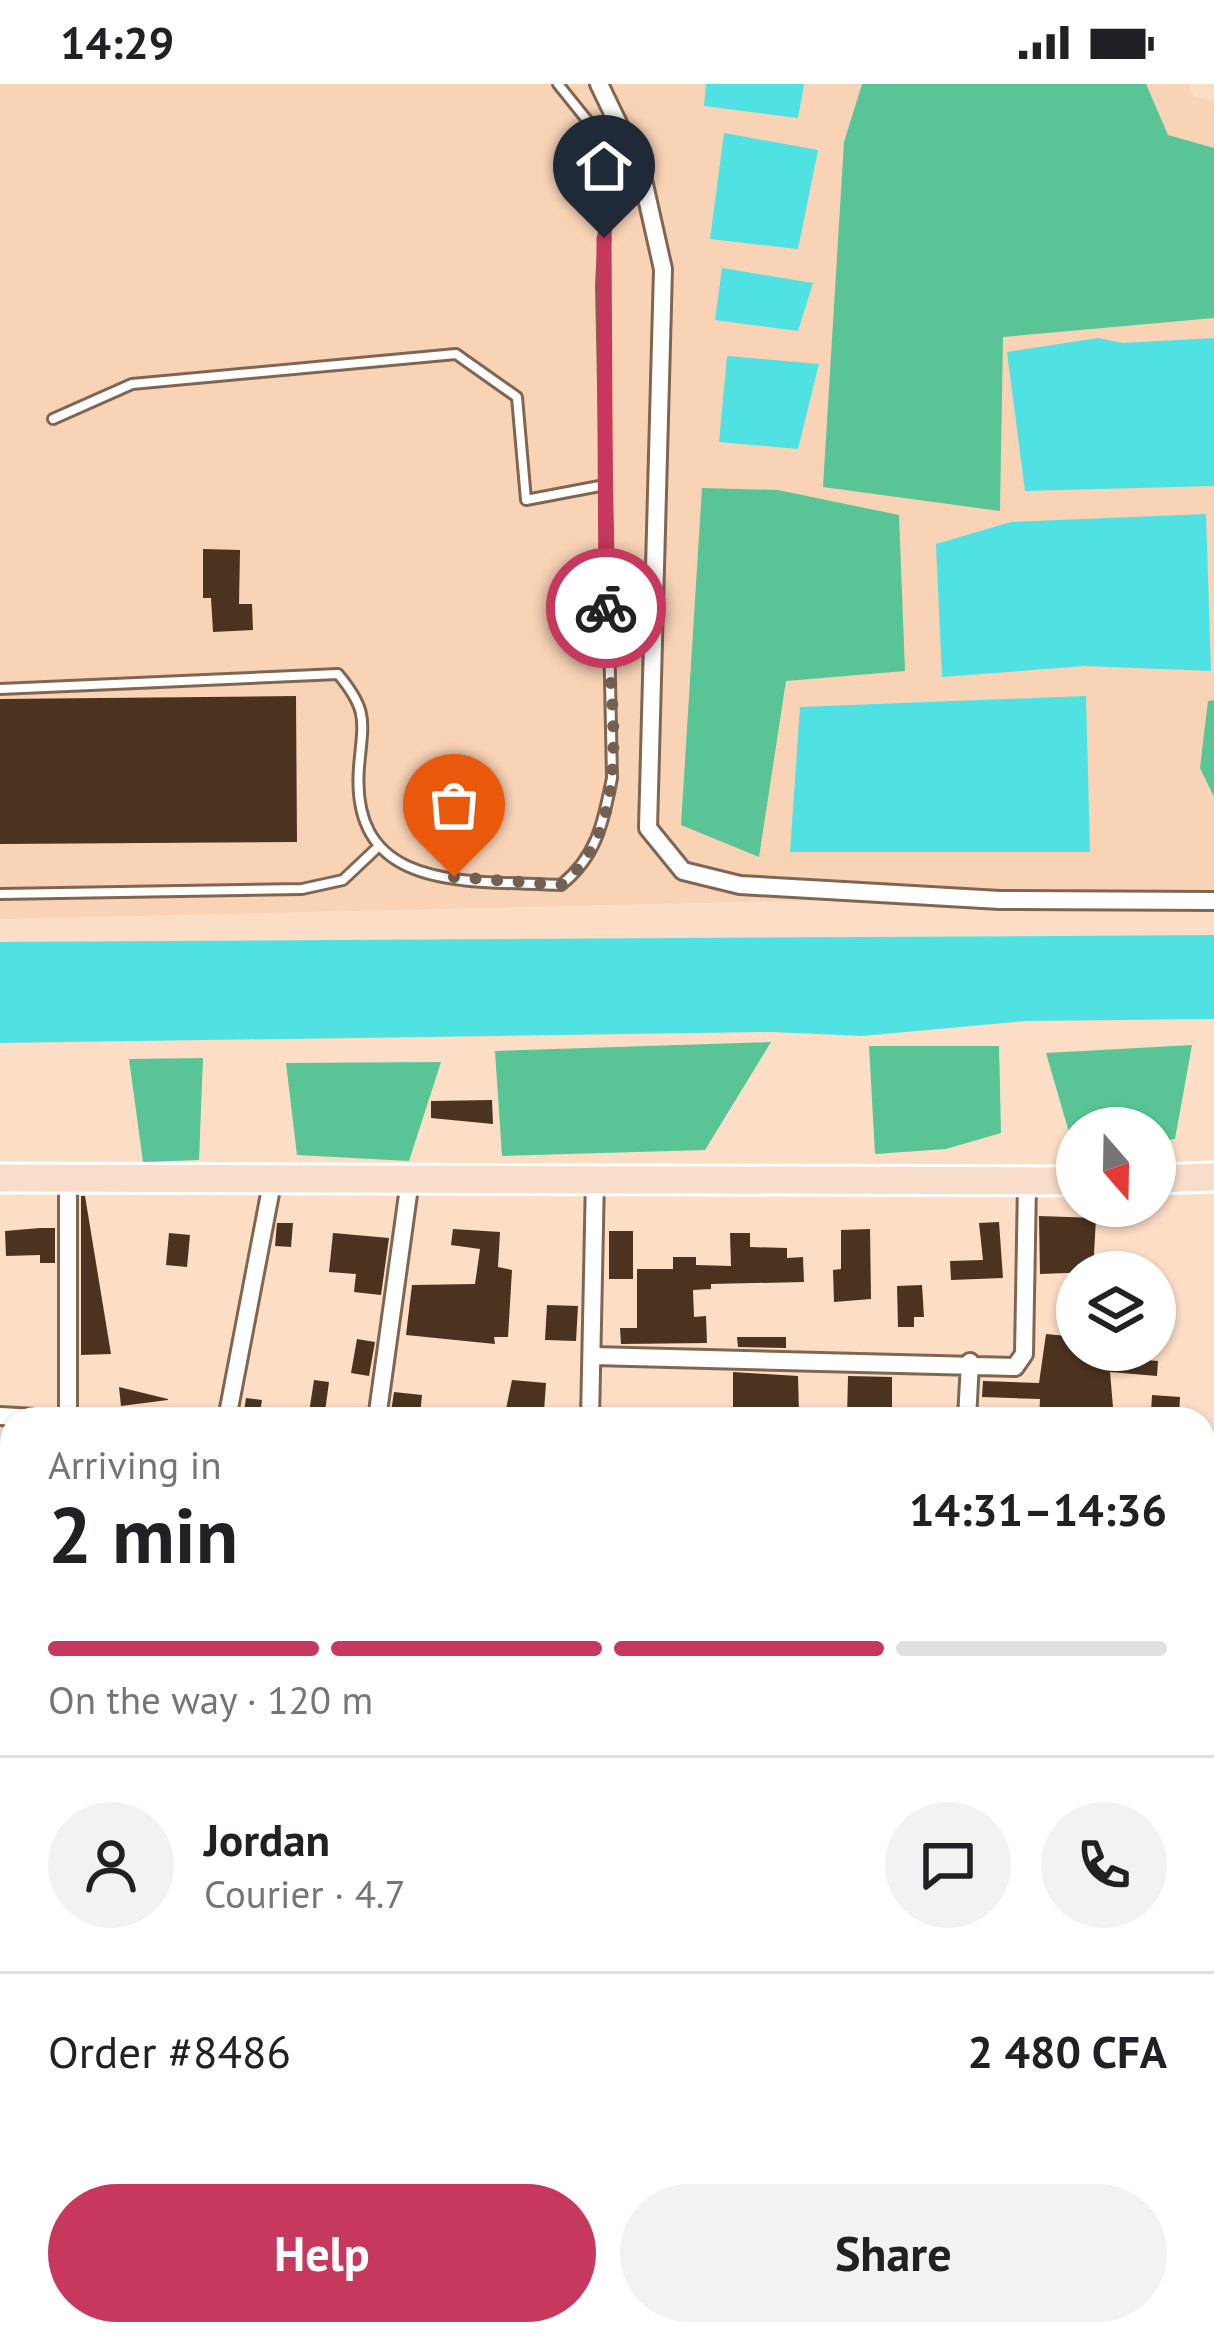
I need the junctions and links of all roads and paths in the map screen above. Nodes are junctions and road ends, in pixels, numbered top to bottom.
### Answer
1 (558, 84) edge
2 (599, 84) edge
3 (53, 419) dead end
4 (605, 485) junction
5 (0, 689) edge
6 (379, 846) junction
7 (0, 894) edge
8 (1214, 901) edge
9 (1214, 1177) edge
10 (0, 1178) edge
11 (68, 1178) junction
12 (273, 1178) junction
13 (595, 1178) junction
14 (1176, 1178) edge
15 (410, 1180) junction
16 (1056, 1182) edge
17 (1027, 1183) junction
18 (594, 1356) junction
19 (970, 1362) junction
20 (68, 1407) edge
21 (229, 1407) edge
22 (379, 1407) edge
23 (591, 1407) edge
24 (968, 1407) edge

1 - 4 lane
2 - 8 street
3 - 4 lane
4 - 6 lane
5 - 6 lane
6 - 7 lane
9 - 14 main road
10 - 11 main road
11 - 12 main road
11 - 20 street
12 - 15 main road
12 - 21 street
13 - 15 main road
13 - 17 main road
13 - 18 street
15 - 22 street
16 - 17 main road
17 - 19 street
18 - 19 street
18 - 23 street
19 - 24 street

